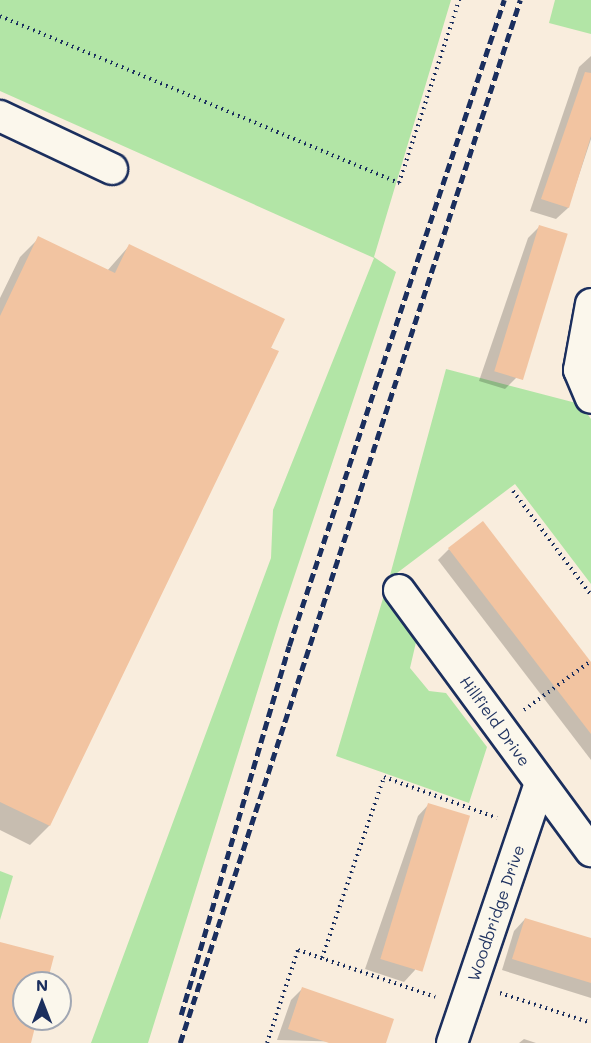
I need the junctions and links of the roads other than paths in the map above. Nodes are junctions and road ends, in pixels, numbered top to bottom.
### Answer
1 (0, 116) edge
2 (112, 169) dead end
3 (591, 304) edge
4 (591, 398) edge
5 (399, 591) dead end
6 (540, 783) junction
7 (591, 851) edge
8 (452, 1043) edge

1 - 2 street
3 - 4 street
5 - 6 street, Hillfield Drive
6 - 7 street, Hillfield Drive
6 - 8 street, Woodbridge Drive

